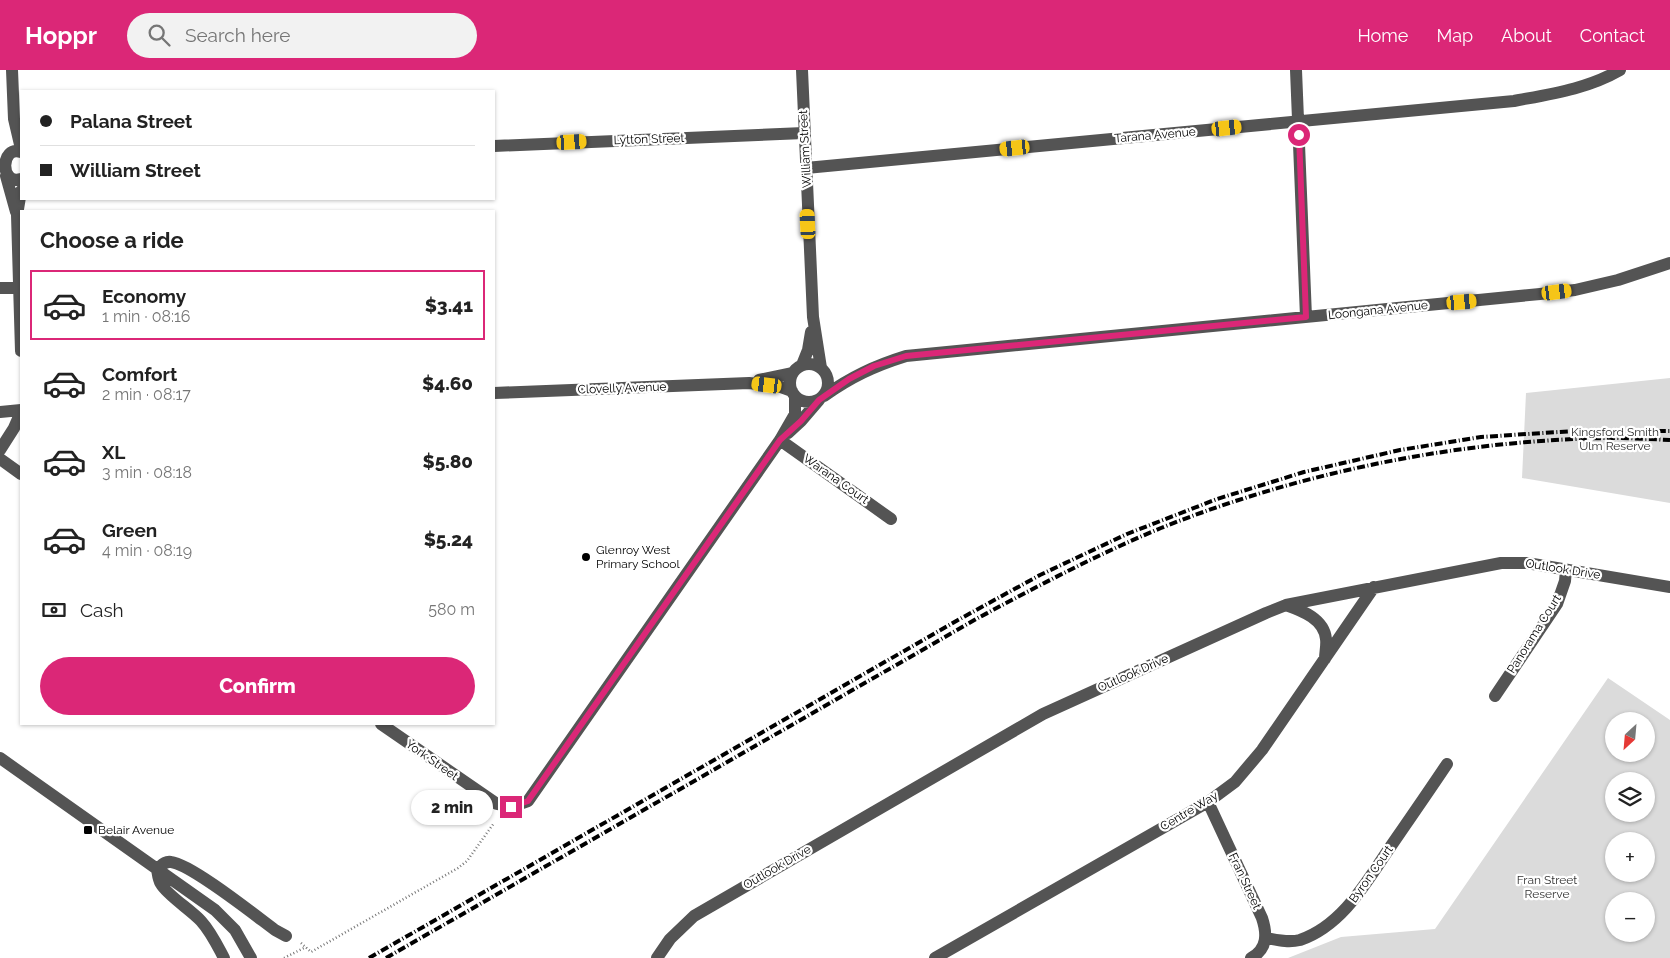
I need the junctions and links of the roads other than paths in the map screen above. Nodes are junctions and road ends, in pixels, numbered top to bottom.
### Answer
1 (12, 70) edge
2 (802, 70) edge
3 (1296, 70) edge
4 (1620, 70) edge
5 (14, 119) junction
6 (1298, 121) junction
7 (804, 133) junction
8 (20, 146) edge
9 (495, 146) edge
10 (20, 151) edge
11 (4, 155) edge
12 (806, 168) junction
13 (3, 174) edge
14 (20, 179) edge
15 (20, 197) edge
16 (17, 215) junction
17 (1670, 263) edge
18 (0, 288) edge
19 (18, 288) junction
20 (813, 317) junction
21 (1306, 317) junction
22 (20, 330) edge
23 (874, 366) junction
24 (798, 369) junction
25 (823, 370) junction
26 (750, 383) junction
27 (495, 392) edge
28 (794, 394) junction
29 (821, 398) junction
30 (20, 411) edge
31 (0, 412) edge
32 (20, 413) edge
33 (780, 440) junction
34 (0, 450) edge
35 (0, 459) edge
36 (20, 473) edge
37 (891, 518) dead end
38 (1566, 570) junction
39 (1374, 587) junction
40 (1670, 587) edge
41 (1286, 605) junction
42 (1325, 659) junction
43 (1495, 696) dead end
44 (382, 725) edge
45 (0, 758) edge
46 (1447, 764) dead end
47 (1208, 802) junction
48 (158, 869) junction
49 (286, 936) dead end
50 (1266, 938) junction
51 (224, 958) edge
52 (251, 958) edge
53 (656, 958) edge
54 (935, 958) edge
55 (1251, 958) edge

1 - 5 street
2 - 7 street, William Street
3 - 6 street
4 - 6 street, Tarana Avenue
5 - 8 street
5 - 11 street
6 - 12 street, Tarana Avenue
6 - 21 street
7 - 9 street, Lytton Street
7 - 12 street, William Street
10 - 11 street
11 - 13 street
12 - 20 street, William Street
13 - 14 street
13 - 16 street
15 - 16 street
16 - 19 street
17 - 21 street, Loongana Avenue
18 - 19 street
19 - 22 street
20 - 24 street, William Street
20 - 25 street, William Street
21 - 23 street, Loongana Avenue
23 - 25 street, Loongana Avenue
23 - 29 street, Loongana Avenue
24 - 25 street
24 - 26 street, Clovelly Avenue
24 - 28 street
25 - 29 street
26 - 27 street, Clovelly Avenue
26 - 28 street, Clovelly Avenue
28 - 29 street
28 - 33 street
29 - 33 street
30 - 31 street
32 - 34 street
33 - 37 street, Warana Court
33 - 44 street, York Street
35 - 36 street
38 - 39 street, Outlook Drive
38 - 40 street, Outlook Drive
38 - 43 street, Panorama Court
39 - 41 street, Outlook Drive
39 - 42 street, Centre Way
41 - 42 street
41 - 53 street, Outlook Drive
42 - 47 street, Centre Way
45 - 48 street
46 - 50 street, Byron Court
47 - 50 street, Fran Street
47 - 54 street, Centre Way
48 - 49 street
48 - 51 street
48 - 52 street
50 - 55 street

